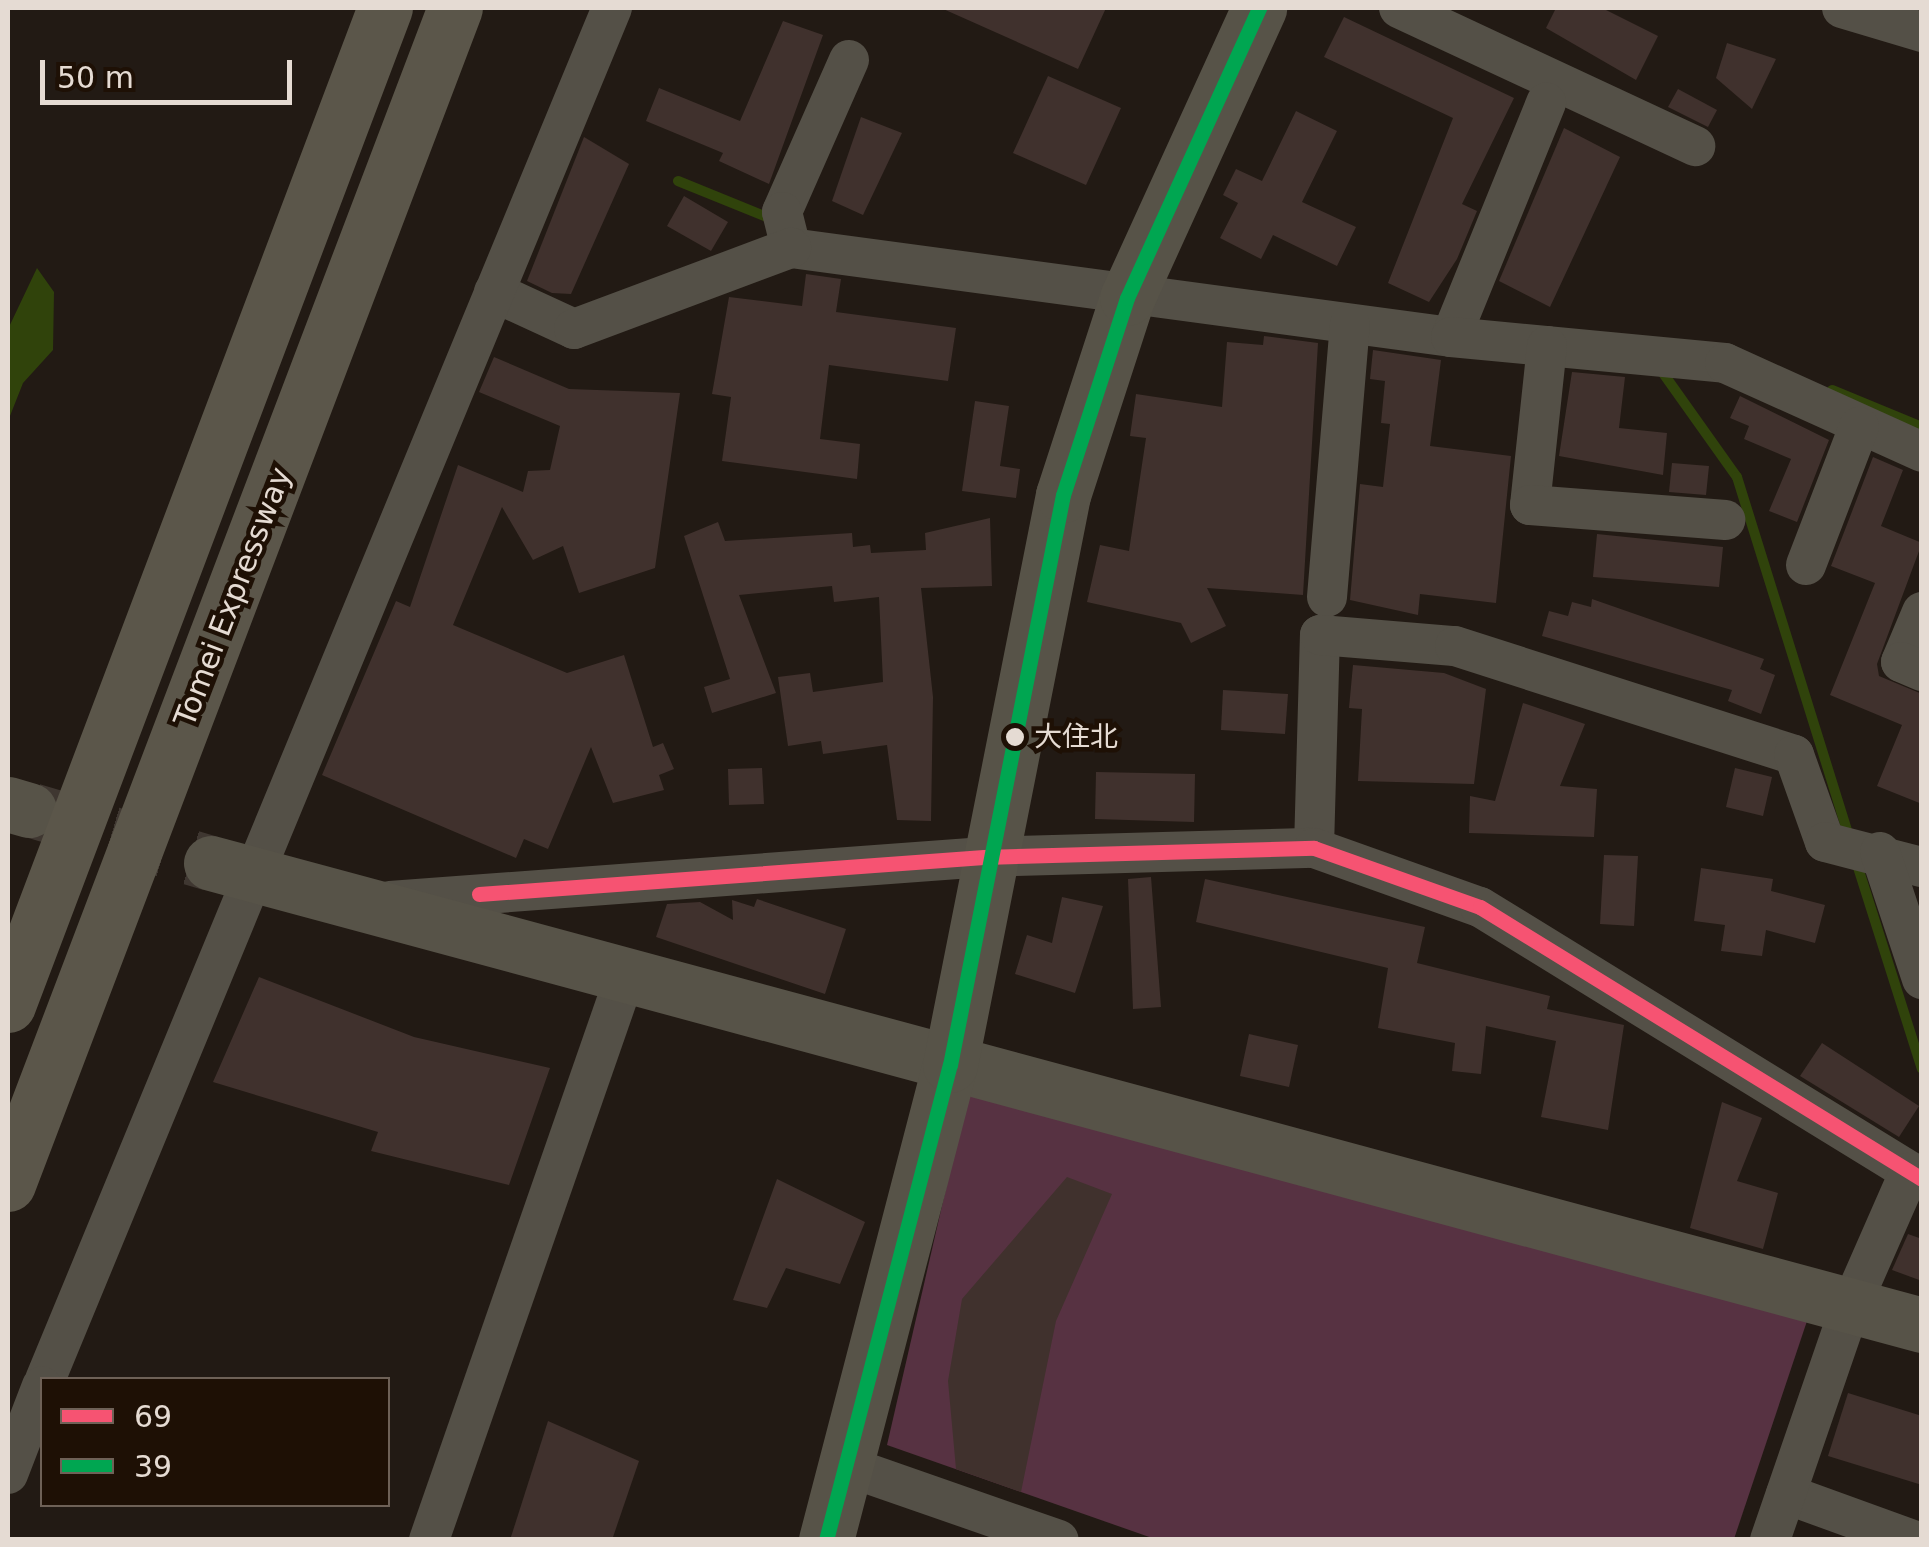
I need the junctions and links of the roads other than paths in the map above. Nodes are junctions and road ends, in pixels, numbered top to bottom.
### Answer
1 (385, 8) edge
2 (456, 8) edge
3 (612, 8) edge
4 (1259, 8) edge
5 (1400, 8) edge
6 (1842, 8) edge
7 (1914, 22) edge
8 (850, 60) dead end
9 (1546, 104) dead end
10 (1696, 146) dead end
11 (791, 248) junction
12 (494, 292) junction
13 (1127, 298) junction
14 (1350, 325) junction
15 (1451, 337) junction
16 (1546, 346) junction
17 (1859, 427) junction
18 (1922, 452) edge
19 (1725, 520) dead end
20 (1806, 565) dead end
21 (1327, 596) dead end
22 (1922, 612) edge
23 (1922, 670) edge
24 (1314, 848) junction
25 (1862, 849) junction
26 (984, 858) junction
27 (232, 867) junction
28 (1922, 867) edge
29 (392, 908) junction
30 (626, 974) junction
31 (1922, 979) edge
32 (8, 1005) edge
33 (950, 1065) junction
34 (1915, 1176) edge
35 (8, 1184) edge
36 (1850, 1310) junction
37 (1922, 1325) edge
38 (47, 1377) edge
39 (40, 1393) edge
40 (849, 1467) junction
41 (8, 1474) edge
42 (1786, 1494) junction
43 (429, 1540) edge
44 (826, 1540) edge
45 (1060, 1540) edge
46 (1770, 1540) edge
47 (1913, 1540) edge

1 - 32 highway
2 - 35 highway, Tomei Expressway
3 - 12 street
4 - 13 street
5 - 10 street
6 - 7 street
8 - 11 street
9 - 15 street
11 - 12 street
11 - 13 street
12 - 27 street
13 - 14 street
13 - 26 street
14 - 15 street
14 - 21 street
15 - 16 street
16 - 17 street
16 - 19 street
17 - 18 street
17 - 20 street
22 - 23 street
24 - 25 street
24 - 26 street
24 - 34 street
25 - 28 street
25 - 31 street
26 - 29 street
26 - 33 street
27 - 29 street
27 - 38 street
29 - 30 street
30 - 33 street
30 - 43 street
33 - 36 street
33 - 40 street
34 - 36 street
36 - 37 street
36 - 42 street
39 - 41 street
40 - 44 street
40 - 45 street
42 - 46 street
42 - 47 street

